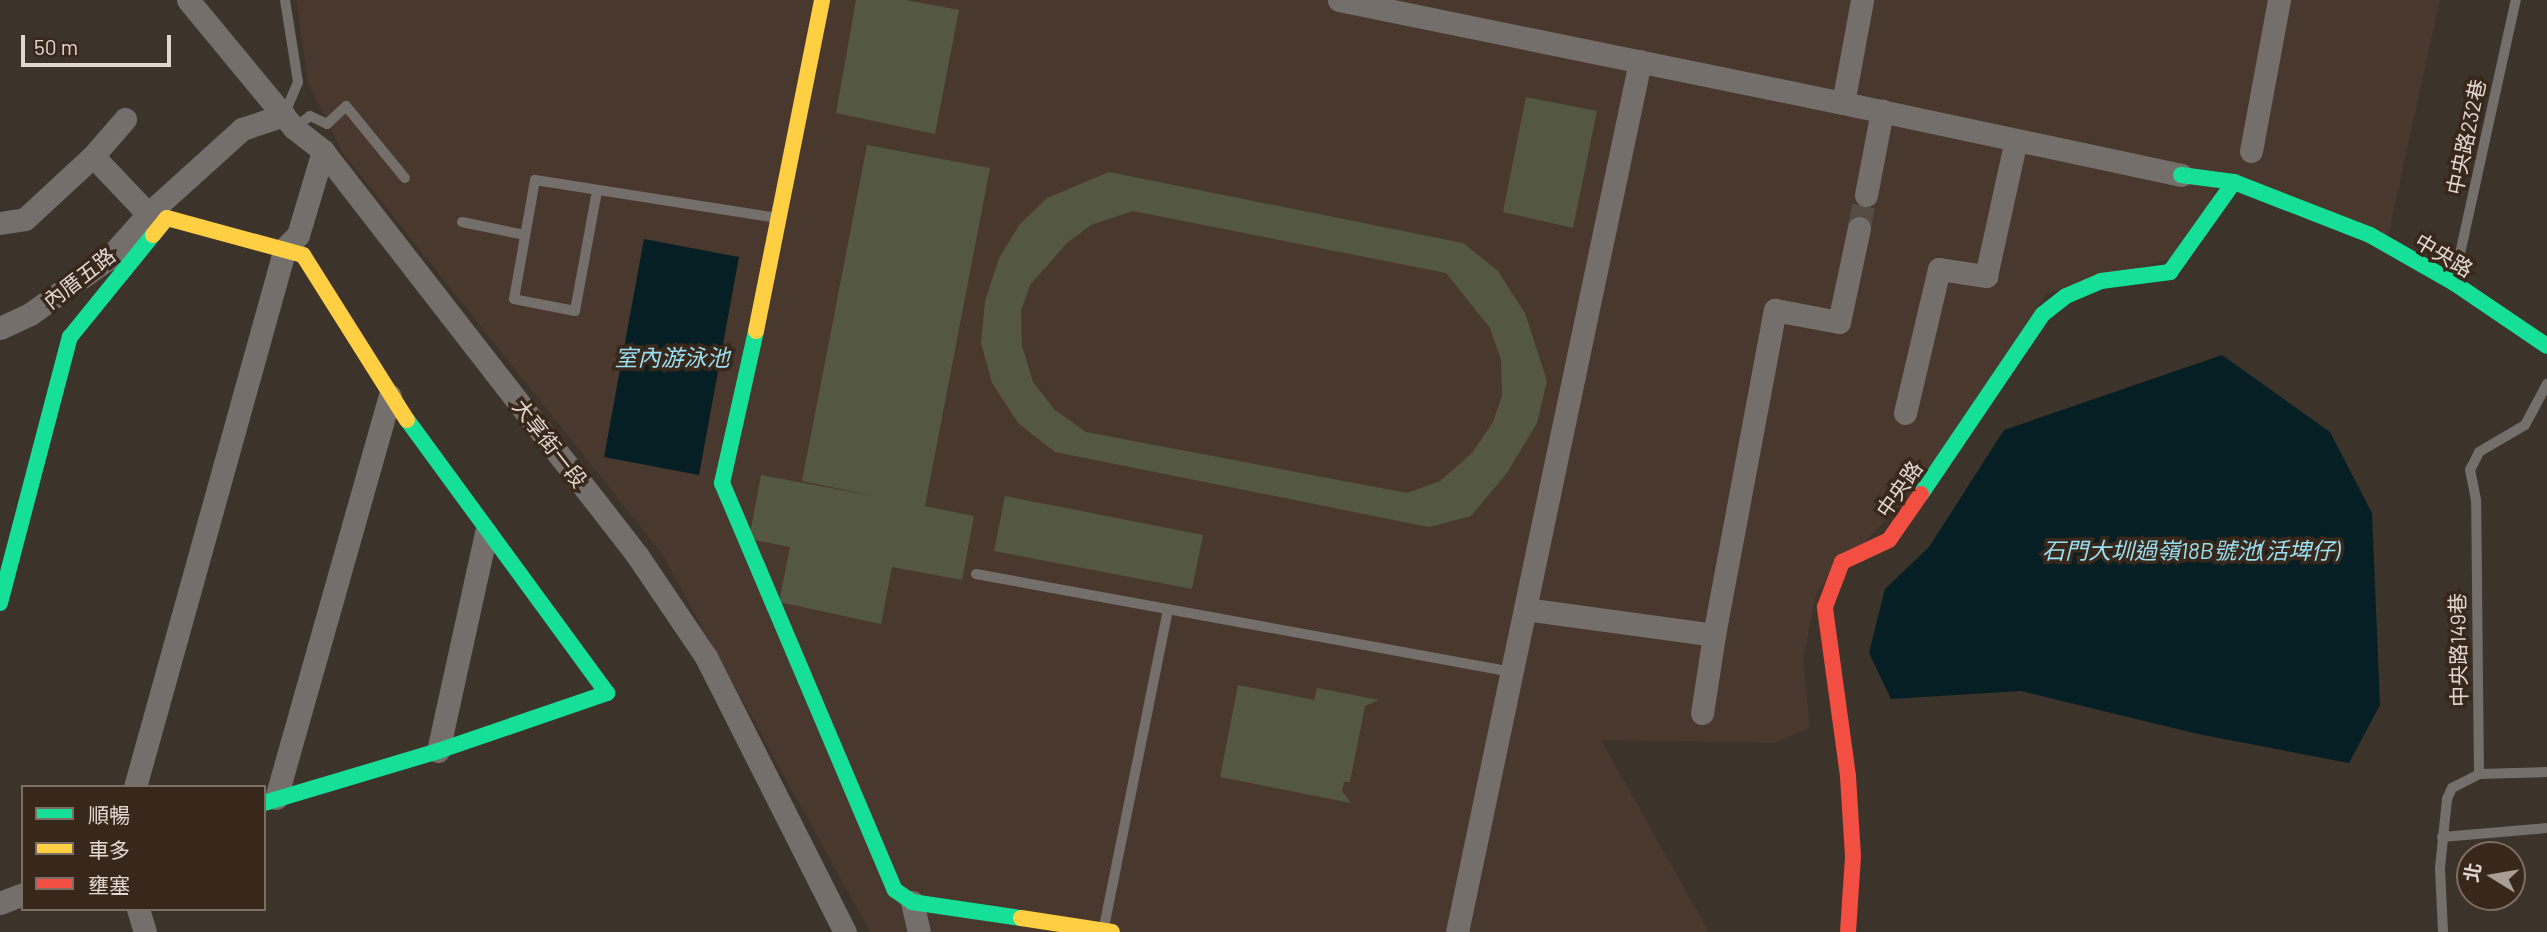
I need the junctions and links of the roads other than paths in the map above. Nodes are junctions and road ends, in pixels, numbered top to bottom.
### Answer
1 (188, 0) edge
2 (285, 0) edge
3 (822, 0) edge
4 (1339, 0) edge
5 (1862, 0) edge
6 (2279, 0) edge
7 (2516, 0) edge
8 (1640, 61) junction
9 (1843, 103) junction
10 (1882, 111) junction
11 (125, 119) dead end
12 (289, 121) junction
13 (2016, 140) junction
14 (323, 150) junction
15 (2251, 151) dead end
16 (93, 156) junction
17 (2180, 175) joint
18 (405, 178) dead end
19 (2234, 182) junction
20 (597, 191) junction
21 (1866, 195) tunnel mouth
22 (148, 214) junction
23 (781, 219) junction
24 (462, 222) dead end
25 (0, 223) edge
26 (1859, 228) tunnel mouth
27 (525, 234) junction
28 (285, 248) junction
29 (2454, 283) junction
30 (0, 328) edge
31 (2547, 346) edge
32 (2547, 384) edge
33 (390, 396) junction
34 (1905, 414) dead end
35 (486, 533) junction
36 (976, 574) dead end
37 (0, 603) edge
38 (1168, 609) junction
39 (1525, 609) junction
40 (1714, 635) junction
41 (1512, 672) junction
42 (1702, 713) dead end
43 (438, 751) junction
44 (2547, 772) edge
45 (2479, 774) junction
46 (136, 785) edge
47 (270, 801) edge
48 (2547, 828) edge
49 (2442, 837) junction
50 (21, 895) edge
51 (912, 902) junction
52 (0, 903) edge
53 (139, 911) edge
54 (1107, 931) edge
55 (145, 932) edge
56 (845, 932) edge
57 (919, 932) edge
58 (1457, 932) edge
59 (1848, 932) edge
60 (2443, 932) edge

1 - 12 street, 大享街一段
2 - 12 lane
3 - 23 street
4 - 8 street
5 - 9 street
6 - 15 street
7 - 29 lane, 中央路232巷
8 - 9 street
8 - 39 street
9 - 10 street
10 - 13 street
10 - 21 street
11 - 16 street
12 - 14 street, 大享街一段
12 - 18 lane
12 - 22 street, 內厝五路
13 - 17 street
13 - 34 street
14 - 28 street
14 - 56 street, 大享街一段
16 - 22 street
16 - 25 street
17 - 19 street, 中央路
19 - 29 street, 中央路
19 - 59 street, 中央路
20 - 23 lane
20 - 27 lane
20 - 27 lane
22 - 30 street, 內厝五路
23 - 51 street
24 - 27 lane
26 - 40 street
28 - 33 street
28 - 37 street
28 - 46 street
29 - 31 street, 中央路
32 - 45 lane, 中央路149巷
33 - 35 street
33 - 47 street
35 - 43 street
35 - 43 street
36 - 38 lane
38 - 41 lane
38 - 54 lane
39 - 40 street
39 - 41 street
40 - 42 street
41 - 58 street
43 - 47 street
44 - 45 lane
45 - 49 lane
48 - 49 lane
49 - 60 lane
50 - 52 street
51 - 54 street
51 - 57 street
53 - 55 street

